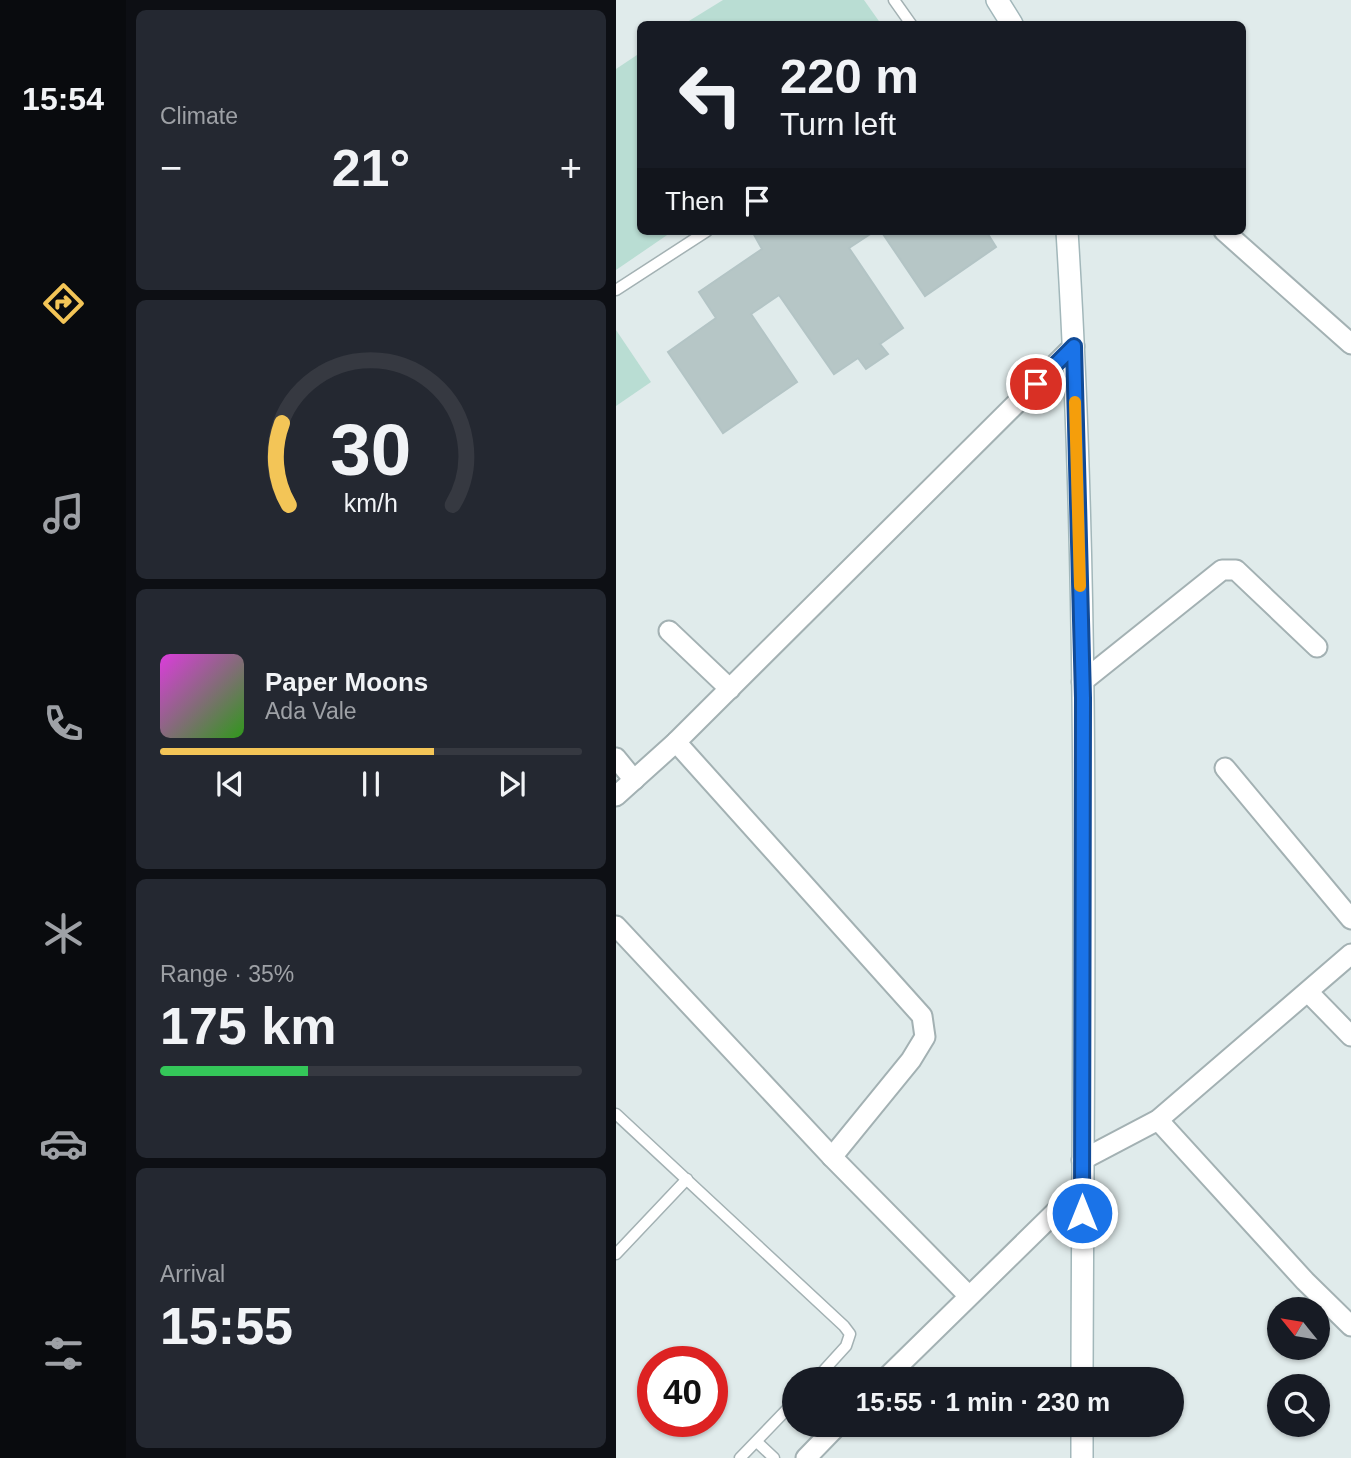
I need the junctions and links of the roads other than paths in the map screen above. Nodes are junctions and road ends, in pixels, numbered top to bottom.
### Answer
1 (894, 0) edge
2 (997, 0) edge
3 (909, 21) edge
4 (1010, 21) edge
5 (701, 235) edge
6 (1067, 235) edge
7 (1228, 235) edge
8 (616, 290) edge
9 (1351, 344) edge
10 (1074, 346) junction
11 (669, 631) dead end
12 (1317, 647) dead end
13 (1082, 682) junction
14 (730, 689) junction
15 (676, 743) junction
16 (616, 758) edge
17 (1225, 768) dead end
18 (634, 780) junction
19 (616, 796) edge
20 (1351, 919) edge
21 (616, 926) edge
22 (1351, 954) edge
23 (1309, 993) junction
24 (1351, 1036) edge
25 (616, 1114) edge
26 (1158, 1120) junction
27 (832, 1157) junction
28 (1082, 1160) junction
29 (687, 1179) junction
30 (1082, 1186) junction
31 (616, 1254) edge
32 (968, 1295) junction
33 (1351, 1326) edge
34 (827, 1367) edge
35 (897, 1367) edge
36 (1082, 1367) edge
37 (782, 1415) edge
38 (826, 1437) edge
39 (1082, 1437) edge
40 (758, 1441) junction
41 (740, 1458) edge
42 (774, 1458) edge
43 (806, 1458) edge
44 (1082, 1458) edge

1 - 3 lane
2 - 4 street
5 - 8 lane
6 - 10 street
7 - 9 street
10 - 13 street
10 - 14 street
11 - 14 street
12 - 13 street
13 - 28 street
14 - 15 street
15 - 18 street
15 - 27 street
16 - 18 street
17 - 20 street
18 - 19 street
21 - 27 street
22 - 23 street
23 - 24 street
23 - 26 street
25 - 29 lane
26 - 28 street
26 - 33 street
27 - 32 street
28 - 30 street
29 - 31 lane
29 - 34 lane
30 - 32 street
30 - 36 street
32 - 35 street
37 - 40 lane
38 - 43 street
39 - 44 street
40 - 41 lane
40 - 42 lane

